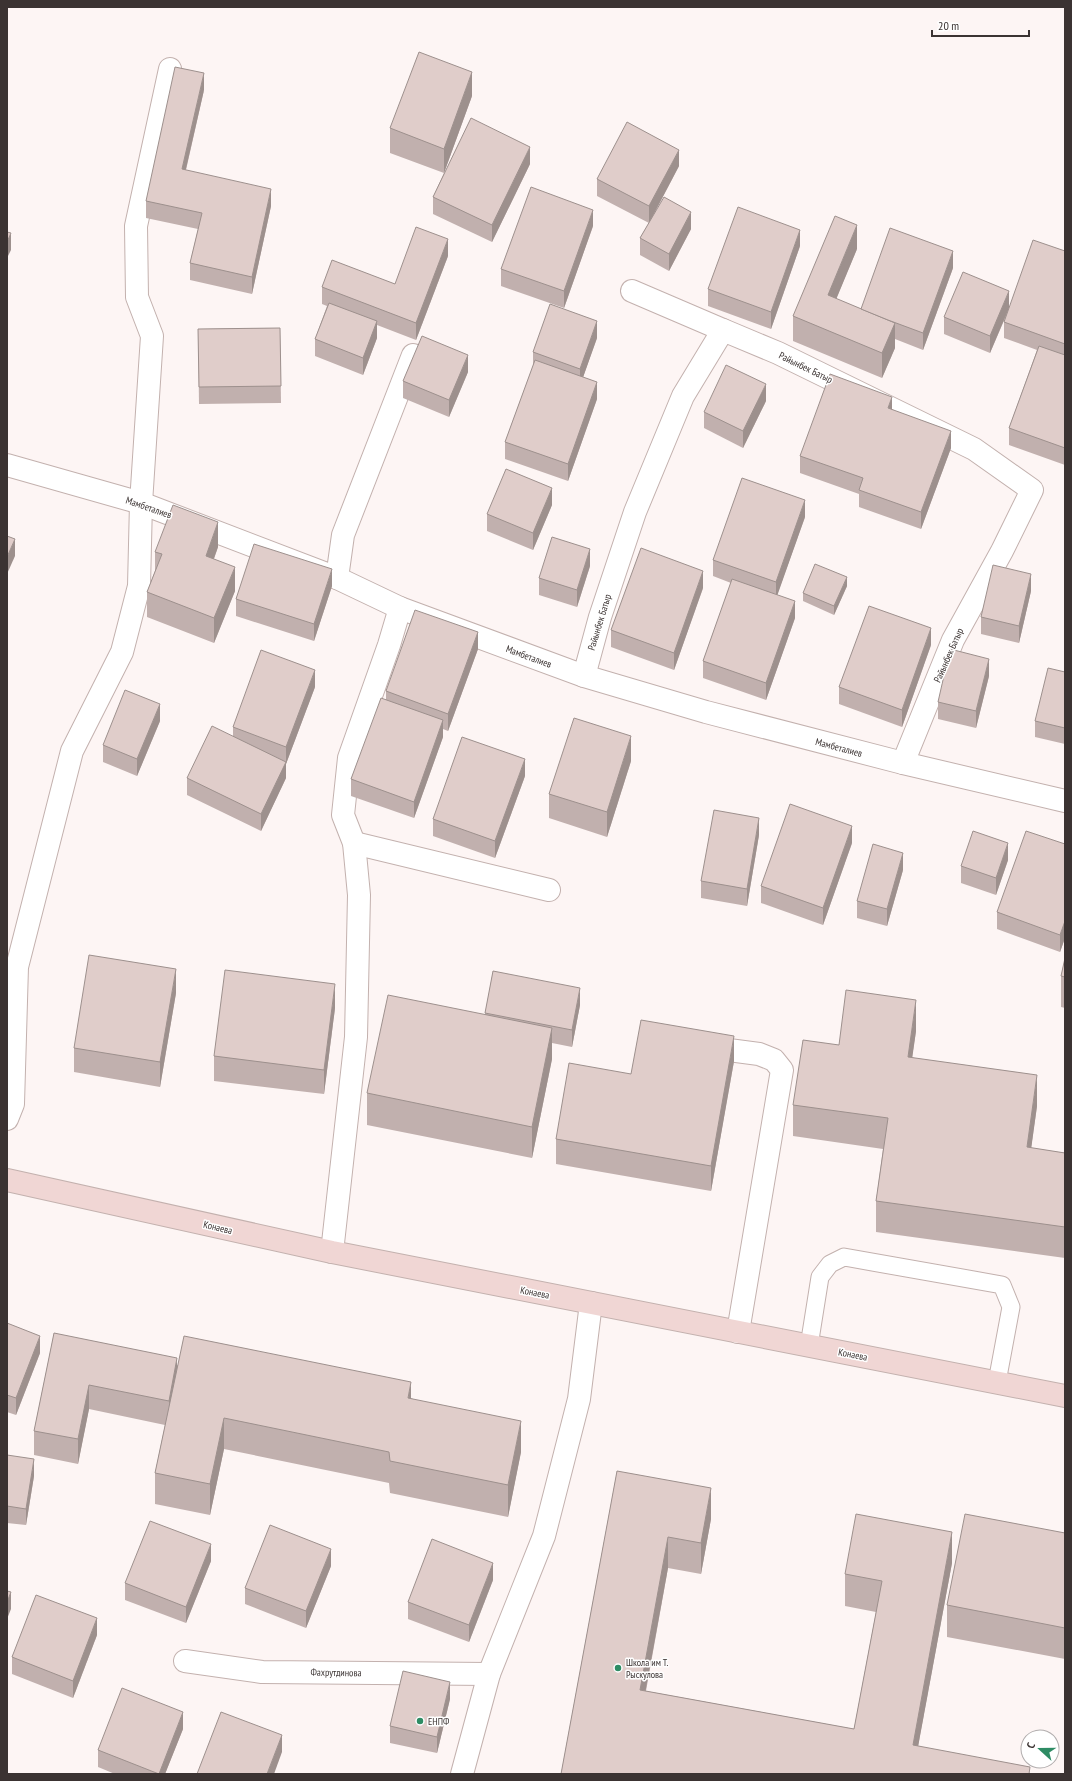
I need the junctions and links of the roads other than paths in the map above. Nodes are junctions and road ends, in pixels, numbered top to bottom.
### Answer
1 (170, 69) dead end
2 (632, 291) dead end
3 (723, 330) junction
4 (413, 355) edge
5 (7, 465) edge
6 (141, 503) junction
7 (337, 578) junction
8 (400, 608) junction
9 (584, 676) junction
10 (903, 763) junction
11 (1065, 801) edge
12 (354, 843) junction
13 (549, 890) dead end
14 (688, 1045) edge
15 (7, 1119) edge
16 (7, 1180) edge
17 (332, 1252) junction
18 (591, 1303) junction
19 (738, 1332) junction
20 (809, 1346) junction
21 (997, 1382) junction
22 (1065, 1396) edge
23 (185, 1661) dead end
24 (489, 1674) junction
25 (462, 1774) edge

1 - 6 street
2 - 3 street
3 - 9 street, Райынбек Батыр
3 - 10 street, Райынбек Батыр
4 - 7 street
5 - 6 street, Мамбеталиев
6 - 7 street, Мамбеталиев
6 - 15 street
7 - 8 street, Мамбеталиев
8 - 9 street, Мамбеталиев
8 - 12 street
9 - 10 street, Мамбеталиев
10 - 11 street, Мамбеталиев
12 - 13 street
12 - 17 street
14 - 19 street
16 - 17 main road, Конаева
17 - 18 main road, Конаева
18 - 19 main road, Конаева
18 - 24 street
19 - 20 main road, Конаева
20 - 21 main road, Конаева
20 - 21 lane
21 - 22 main road, Конаева
23 - 24 street, Фахрутдинова
24 - 25 street

